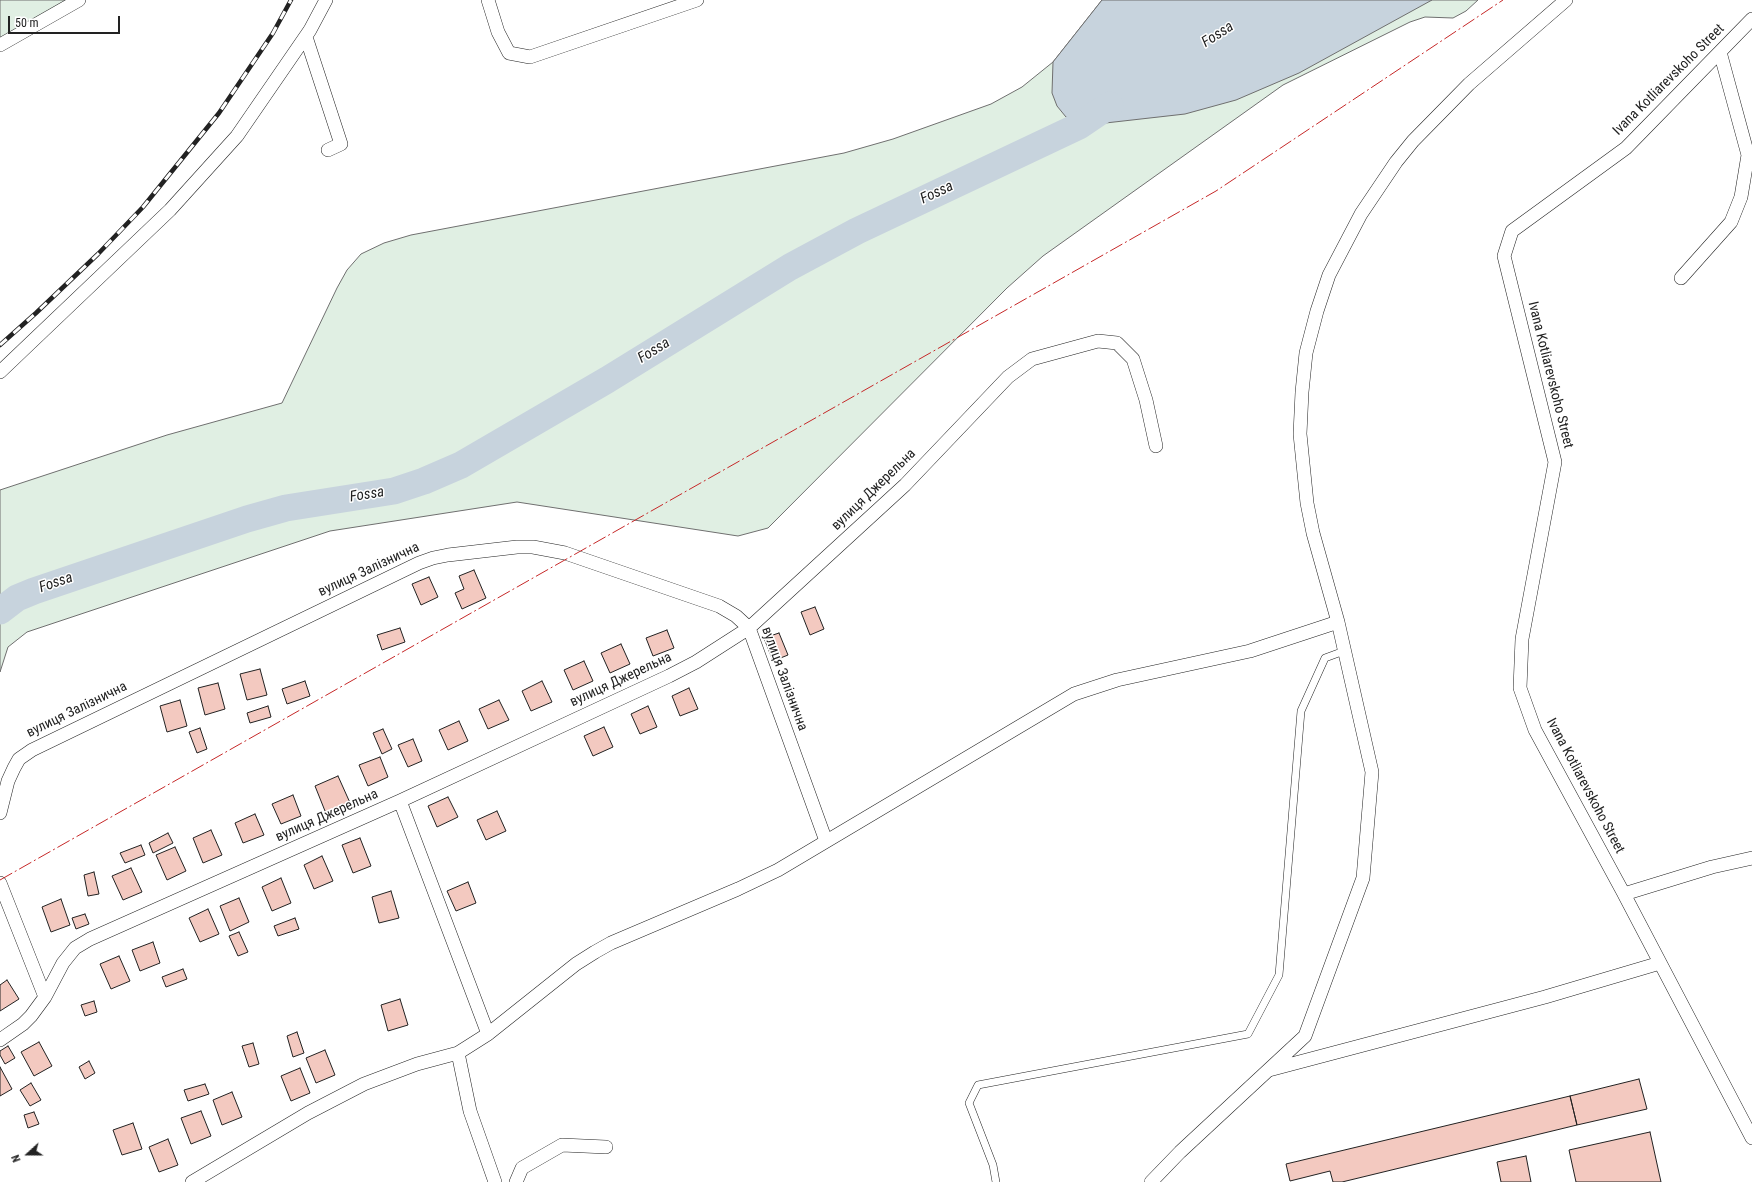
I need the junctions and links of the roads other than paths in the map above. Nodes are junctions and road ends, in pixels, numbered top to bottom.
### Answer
1 (79, 0) edge
2 (326, 0) edge
3 (488, 0) edge
4 (697, 0) edge
5 (1566, 0) edge
6 (1752, 19) edge
7 (306, 37) junction
8 (0, 45) edge
9 (1720, 52) junction
10 (328, 150) dead end
11 (1746, 198) edge
12 (1681, 278) dead end
13 (0, 372) edge
14 (1156, 446) dead end
15 (1338, 622) junction
16 (749, 628) junction
17 (1344, 651) junction
18 (400, 801) junction
19 (0, 813) edge
20 (826, 841) junction
21 (1752, 858) edge
22 (0, 883) edge
23 (1624, 894) junction
24 (1660, 963) junction
25 (45, 998) junction
26 (488, 1034) junction
27 (0, 1040) edge
28 (458, 1053) junction
29 (1268, 1070) junction
30 (1752, 1138) edge
31 (606, 1147) dead end
32 (192, 1182) edge
33 (495, 1182) edge
34 (516, 1182) edge
35 (996, 1182) edge
36 (1151, 1182) edge

1 - 8 street
2 - 7 street
3 - 4 street
5 - 15 street
6 - 9 street, Ivana Kotliarevskoho Street
7 - 10 street
7 - 13 street
9 - 11 street
9 - 23 street, Ivana Kotliarevskoho Street
11 - 12 street
14 - 16 street, вулиця Джерельна
15 - 17 street
15 - 20 street
16 - 18 street, вулиця Джерельна
16 - 19 street, вулиця Залізнична
16 - 20 street, вулиця Залізнична
17 - 29 street
17 - 35 lane
18 - 25 street, вулиця Джерельна
18 - 26 street
20 - 26 street
21 - 23 street
22 - 25 street
23 - 24 street, Ivana Kotliarevskoho Street
24 - 29 street
24 - 30 street, Ivana Kotliarevskoho Street
25 - 27 street, вулиця Джерельна
26 - 28 street
28 - 32 street
28 - 33 street
29 - 36 street
31 - 34 street

